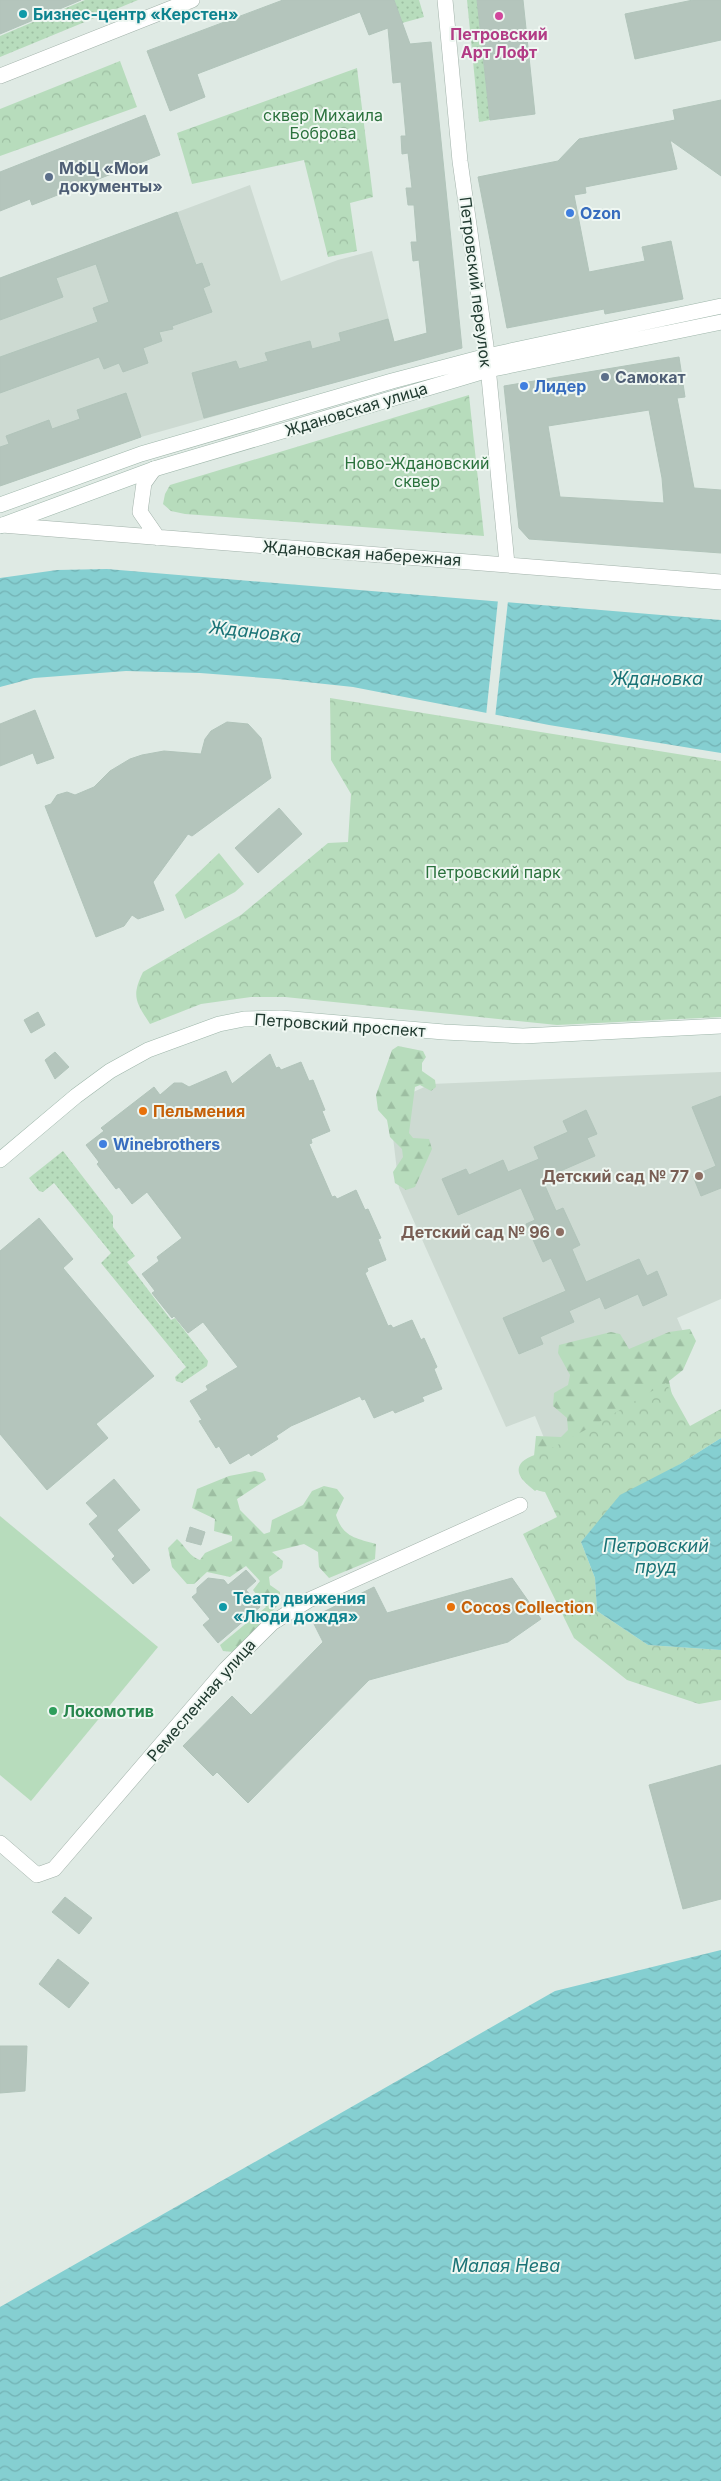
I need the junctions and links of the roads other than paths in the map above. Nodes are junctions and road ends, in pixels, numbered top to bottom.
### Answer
1 (192, 0) edge
2 (445, 0) edge
3 (0, 76) edge
4 (721, 306) edge
5 (721, 322) edge
6 (487, 363) junction
7 (154, 470) junction
8 (0, 506) edge
9 (1, 526) edge
10 (158, 538) junction
11 (508, 564) junction
12 (721, 582) edge
13 (721, 1026) edge
14 (0, 1160) edge
15 (520, 1505) dead end
16 (0, 1843) edge

1 - 3 street
2 - 6 street, Петровский переулок
4 - 6 street, Ждановская улица
5 - 6 street, Ждановская улица
6 - 7 street, Ждановская улица
6 - 8 street, Ждановская улица
6 - 11 street, Петровский переулок
7 - 9 street, Ждановская улица
7 - 10 street
9 - 10 street, Ждановская набережная
10 - 11 street, Ждановская набережная
11 - 12 street, Ждановская набережная
13 - 14 street, Петровский проспект
15 - 16 street, Ремесленная улица

